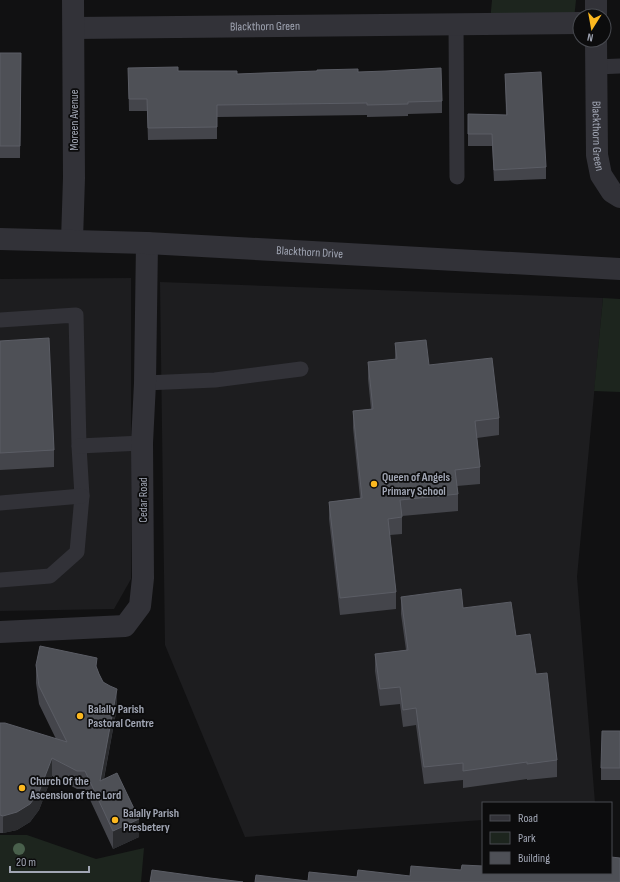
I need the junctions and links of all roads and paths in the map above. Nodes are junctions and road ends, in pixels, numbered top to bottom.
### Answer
1 (74, 0) edge
2 (572, 23) edge
3 (456, 24) junction
4 (74, 28) junction
5 (596, 48) edge
6 (620, 66) edge
7 (596, 67) junction
8 (457, 177) dead end
9 (620, 197) edge
10 (0, 239) edge
11 (72, 240) junction
12 (147, 243) junction
13 (620, 269) edge
14 (0, 320) edge
15 (301, 369) dead end
16 (145, 384) junction
17 (142, 443) junction
18 (79, 446) junction
19 (82, 496) junction
20 (0, 503) edge
21 (0, 580) edge
22 (0, 632) edge

1 - 4 street, Moreen Avenue
2 - 3 street, Blackthorn Green
3 - 4 street, Blackthorn Green
3 - 8 lane
4 - 11 street, Moreen Avenue
5 - 7 street, Blackthorn Green
6 - 7 lane
7 - 9 street, Blackthorn Green
10 - 11 street, Blackthorn Drive
11 - 12 street, Blackthorn Drive
12 - 13 street, Blackthorn Drive
12 - 16 street, Cedar Road
14 - 18 lane
15 - 16 lane
16 - 17 street, Cedar Road
17 - 18 lane
17 - 22 street, Cedar Road
18 - 19 lane
19 - 20 lane
19 - 21 lane

